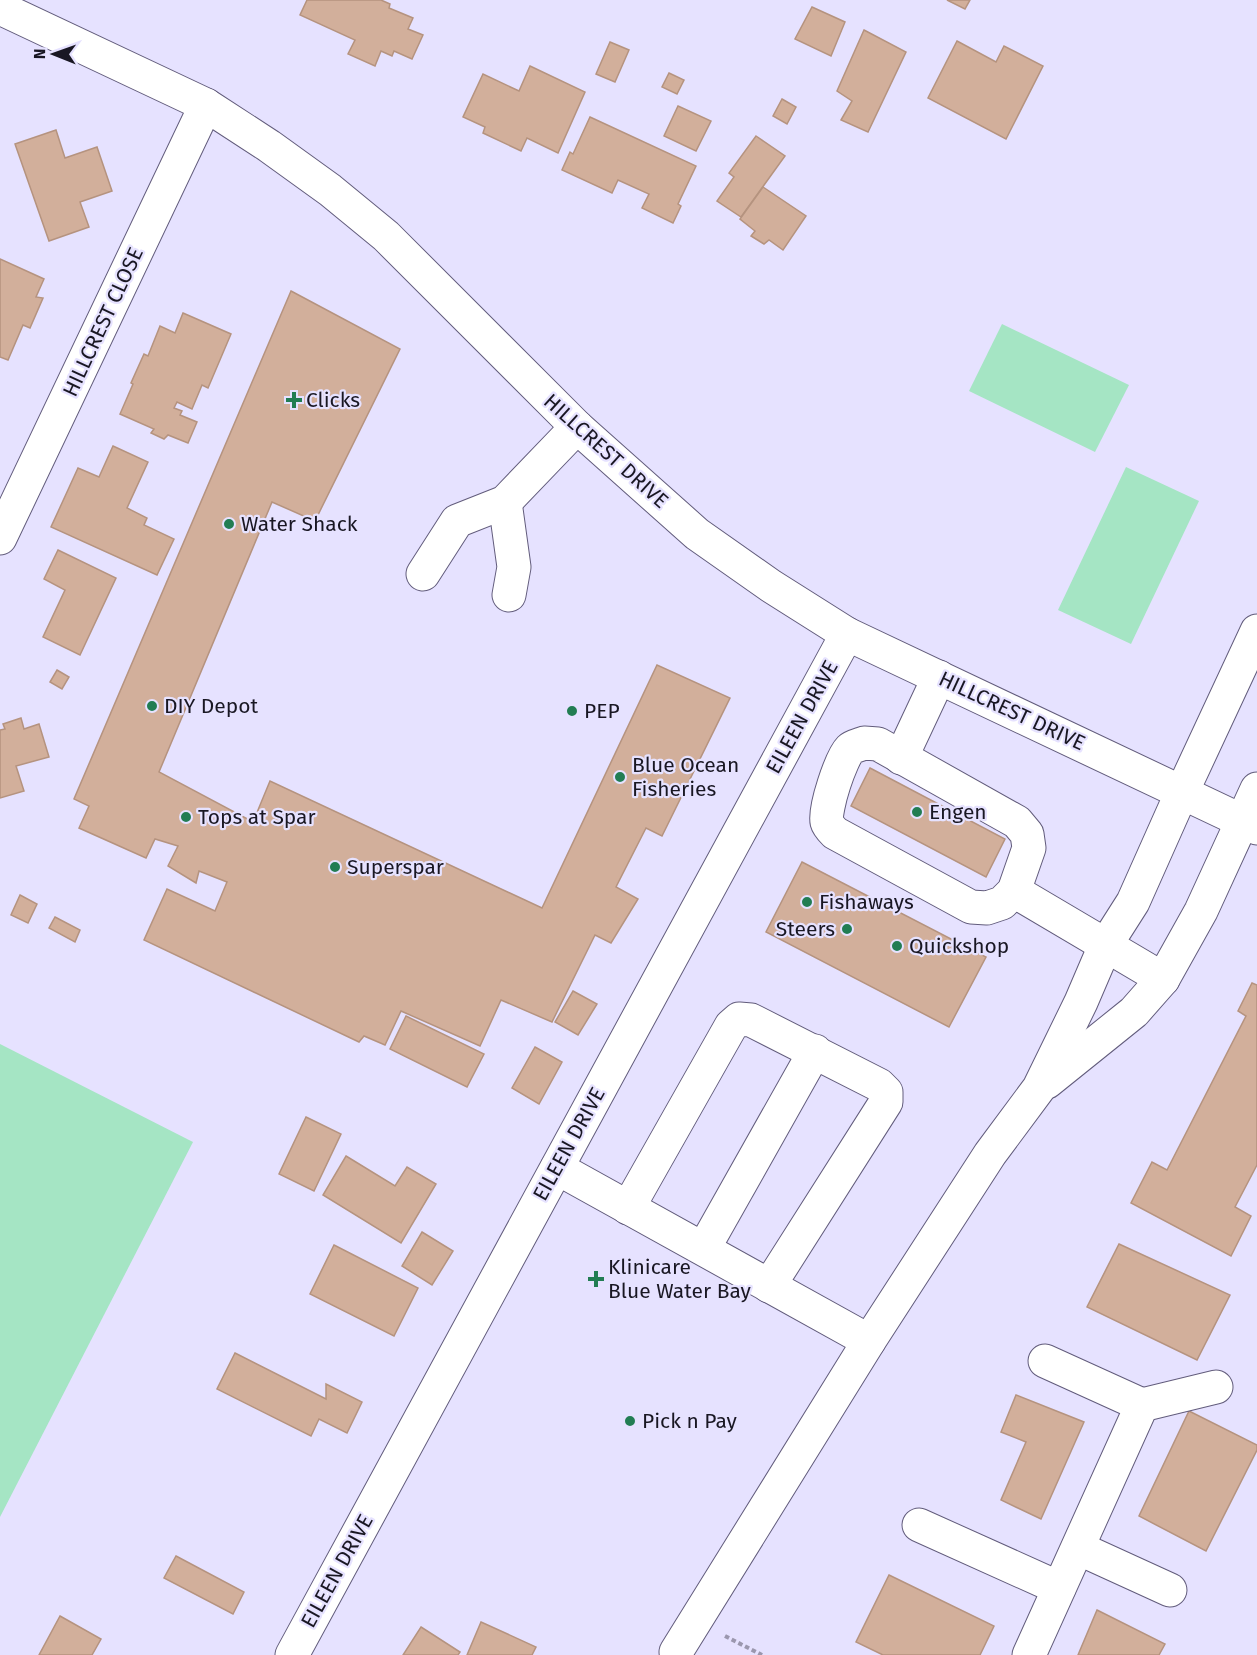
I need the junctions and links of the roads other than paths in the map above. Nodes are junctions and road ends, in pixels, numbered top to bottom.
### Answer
1 (0, 8) edge
2 (206, 105) junction
3 (577, 427) junction
4 (505, 502) junction
5 (0, 538) edge
6 (423, 574) dead end
7 (509, 595) dead end
8 (1257, 632) edge
9 (847, 634) junction
10 (939, 677) junction
11 (901, 758) junction
12 (1257, 789) edge
13 (1182, 792) junction
14 (1250, 825) edge
15 (1014, 891) junction
16 (1106, 946) junction
17 (1163, 979) junction
18 (815, 1051) junction
19 (1039, 1088) junction
20 (557, 1168) junction
21 (628, 1208) junction
22 (704, 1248) junction
23 (769, 1286) junction
24 (869, 1341) junction
25 (1045, 1361) dead end
26 (1216, 1387) dead end
27 (1142, 1405) junction
28 (919, 1525) dead end
29 (1078, 1548) junction
30 (1059, 1588) junction
31 (1170, 1590) dead end
32 (676, 1652) dead end
33 (292, 1655) edge
34 (1029, 1655) edge

1 - 2 street, HILLCREST DRIVE
2 - 3 street, HILLCREST DRIVE
2 - 5 street, HILLCREST CLOSE
3 - 4 street
3 - 9 street, HILLCREST DRIVE
4 - 6 street
4 - 7 street
8 - 13 street
9 - 10 street, HILLCREST DRIVE
9 - 20 street, EILEEN DRIVE
10 - 11 street
10 - 13 street, HILLCREST DRIVE
11 - 15 street
11 - 15 street
12 - 14 street
13 - 14 street, HILLCREST DRIVE
13 - 16 street
14 - 17 street
15 - 16 street
16 - 17 street
16 - 19 street
17 - 19 street
18 - 21 street
18 - 22 street
18 - 23 street
19 - 24 street
20 - 21 street
20 - 33 street, EILEEN DRIVE
21 - 22 street
22 - 23 street
23 - 24 street
24 - 32 street
25 - 27 street
26 - 27 street
27 - 29 street
28 - 30 street
29 - 30 street
29 - 31 street
30 - 34 street

